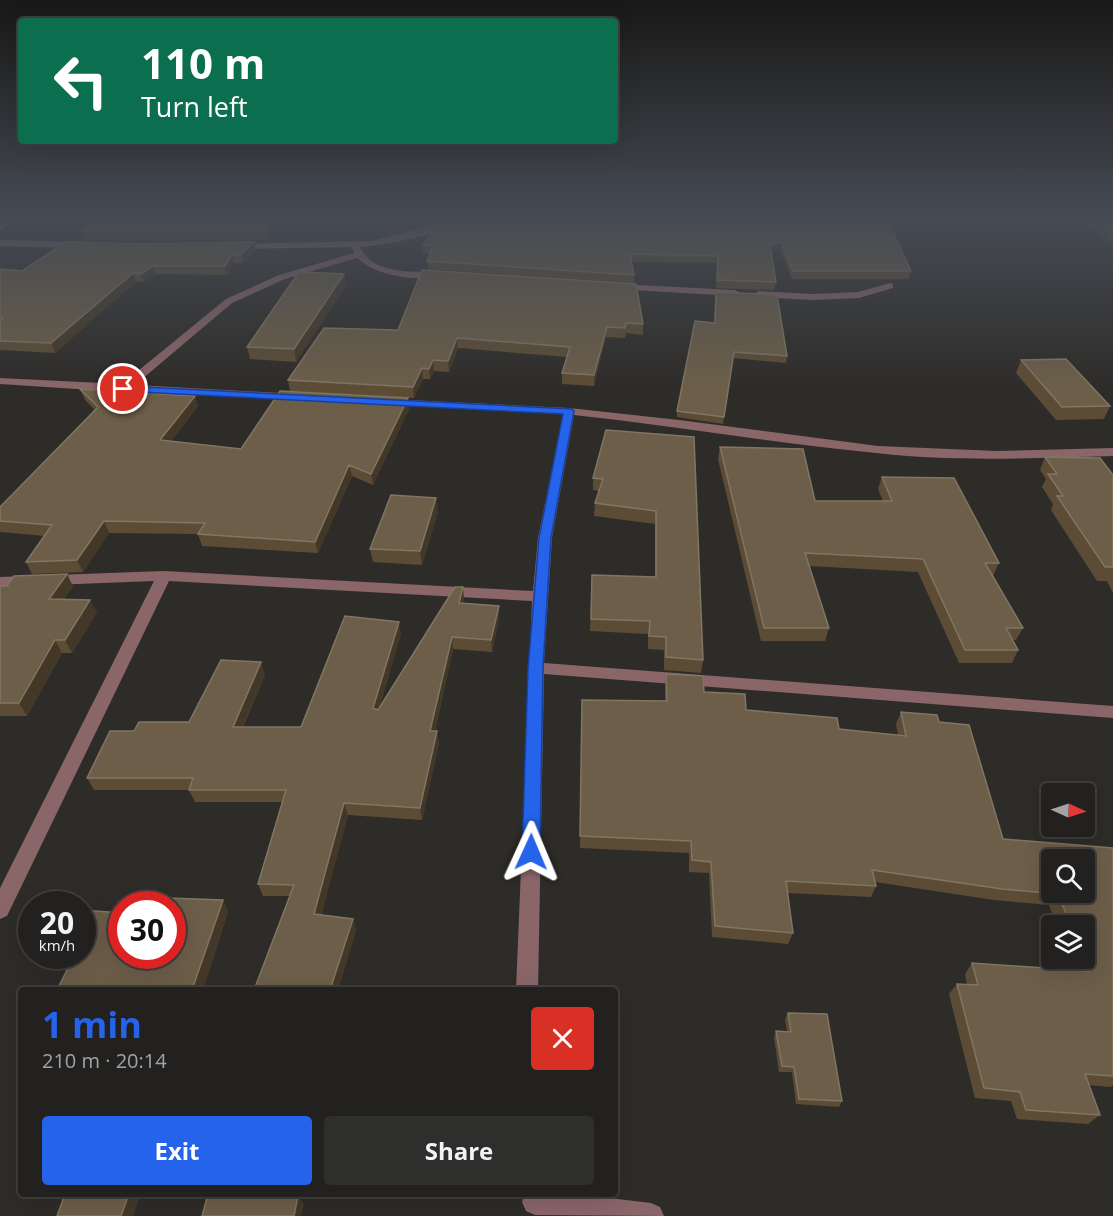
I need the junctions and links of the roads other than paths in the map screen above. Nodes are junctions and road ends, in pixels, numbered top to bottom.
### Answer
1 (285, 276) edge
2 (890, 286) edge
3 (608, 287) edge
4 (742, 294) edge
5 (754, 294) edge
6 (0, 381) edge
7 (123, 389) junction
8 (314, 398) edge
9 (374, 401) edge
10 (569, 411) junction
11 (1113, 452) edge
12 (164, 576) junction
13 (0, 582) edge
14 (540, 596) junction
15 (536, 668) junction
16 (1113, 712) edge
17 (0, 909) edge
18 (527, 987) edge
19 (535, 1204) edge
20 (651, 1216) edge

1 - 7 street
2 - 5 street
3 - 4 street
6 - 7 street
7 - 8 street
9 - 10 street
10 - 11 street
10 - 14 street
12 - 13 street
12 - 14 street
12 - 17 street
14 - 15 street
15 - 16 street
15 - 18 street
19 - 20 street

